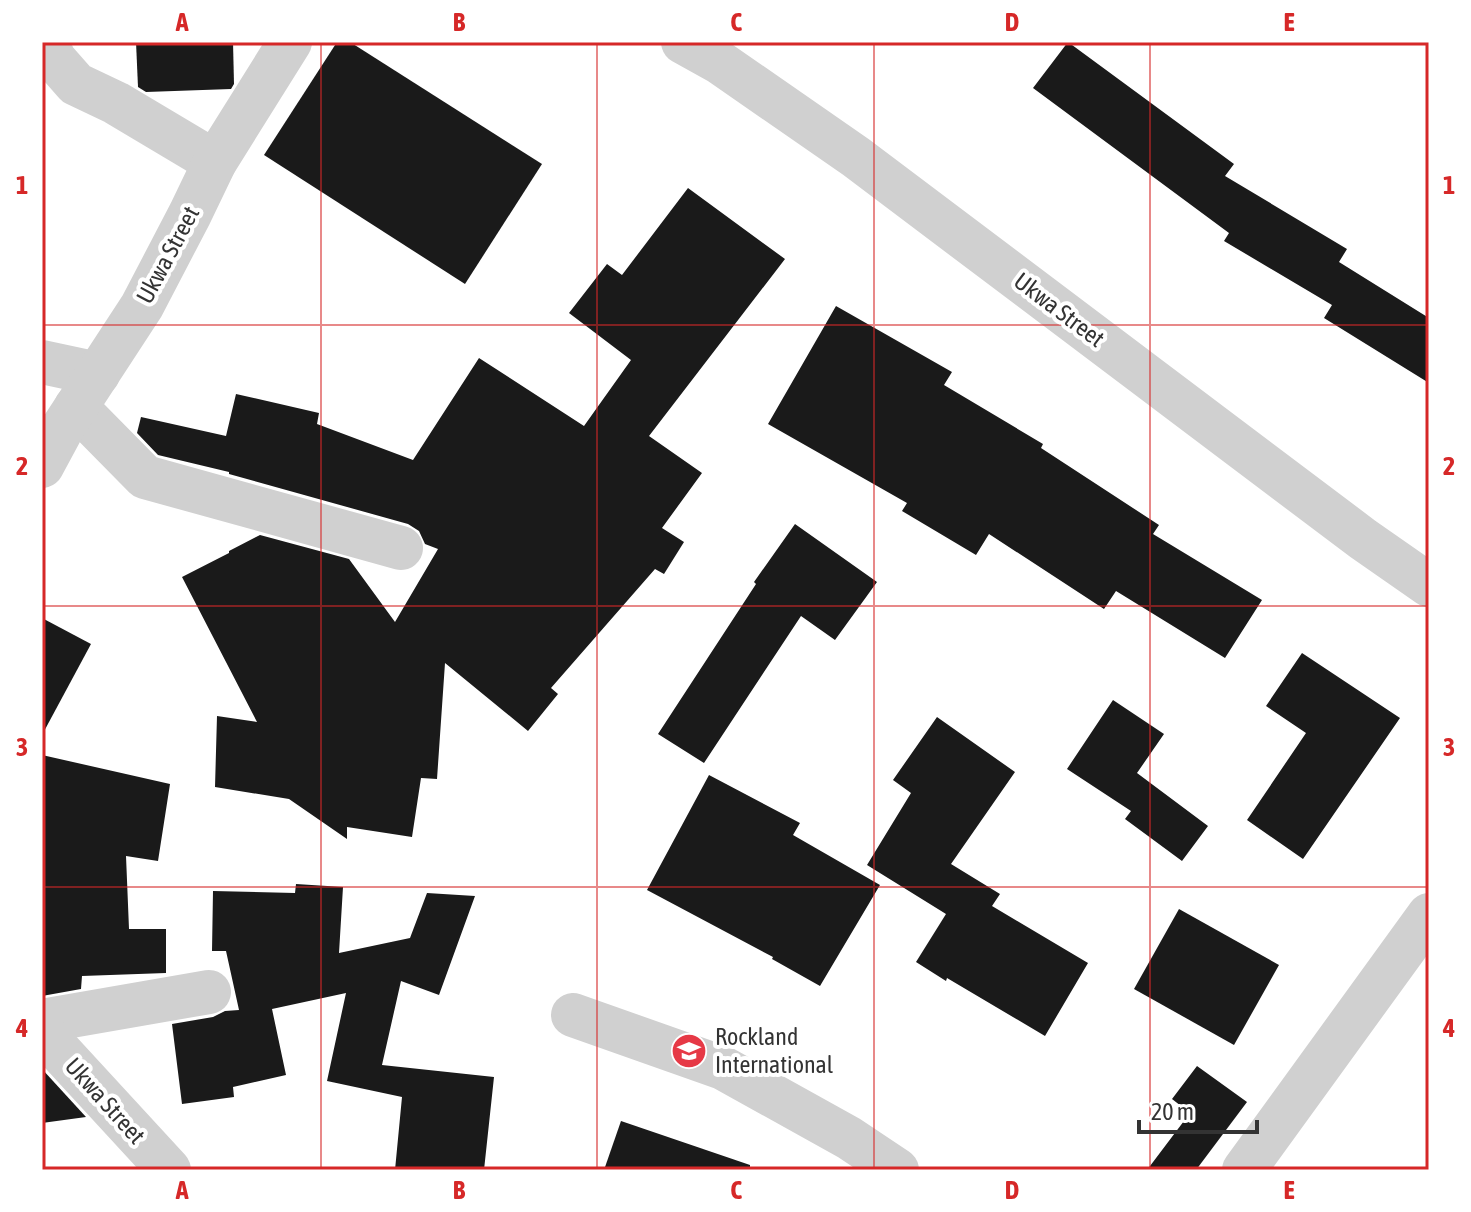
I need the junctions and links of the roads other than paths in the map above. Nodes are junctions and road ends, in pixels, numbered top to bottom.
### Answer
1 (47, 42) edge
2 (290, 42) edge
3 (683, 42) edge
4 (215, 162) junction
5 (42, 362) edge
6 (87, 391) junction
7 (42, 466) edge
8 (401, 548) dead end
9 (1429, 585) edge
10 (1429, 915) edge
11 (209, 992) dead end
12 (573, 1015) dead end
13 (42, 1021) edge
14 (42, 1032) edge
15 (169, 1170) edge
16 (897, 1170) edge
17 (1244, 1170) edge

1 - 4 street
2 - 4 street, Ukwa Street
3 - 9 street, Ukwa Street
4 - 6 street, Ukwa Street
5 - 6 street
6 - 7 street, Ukwa Street
6 - 8 street
10 - 17 street
11 - 13 street
12 - 16 street
14 - 15 street, Ukwa Street

